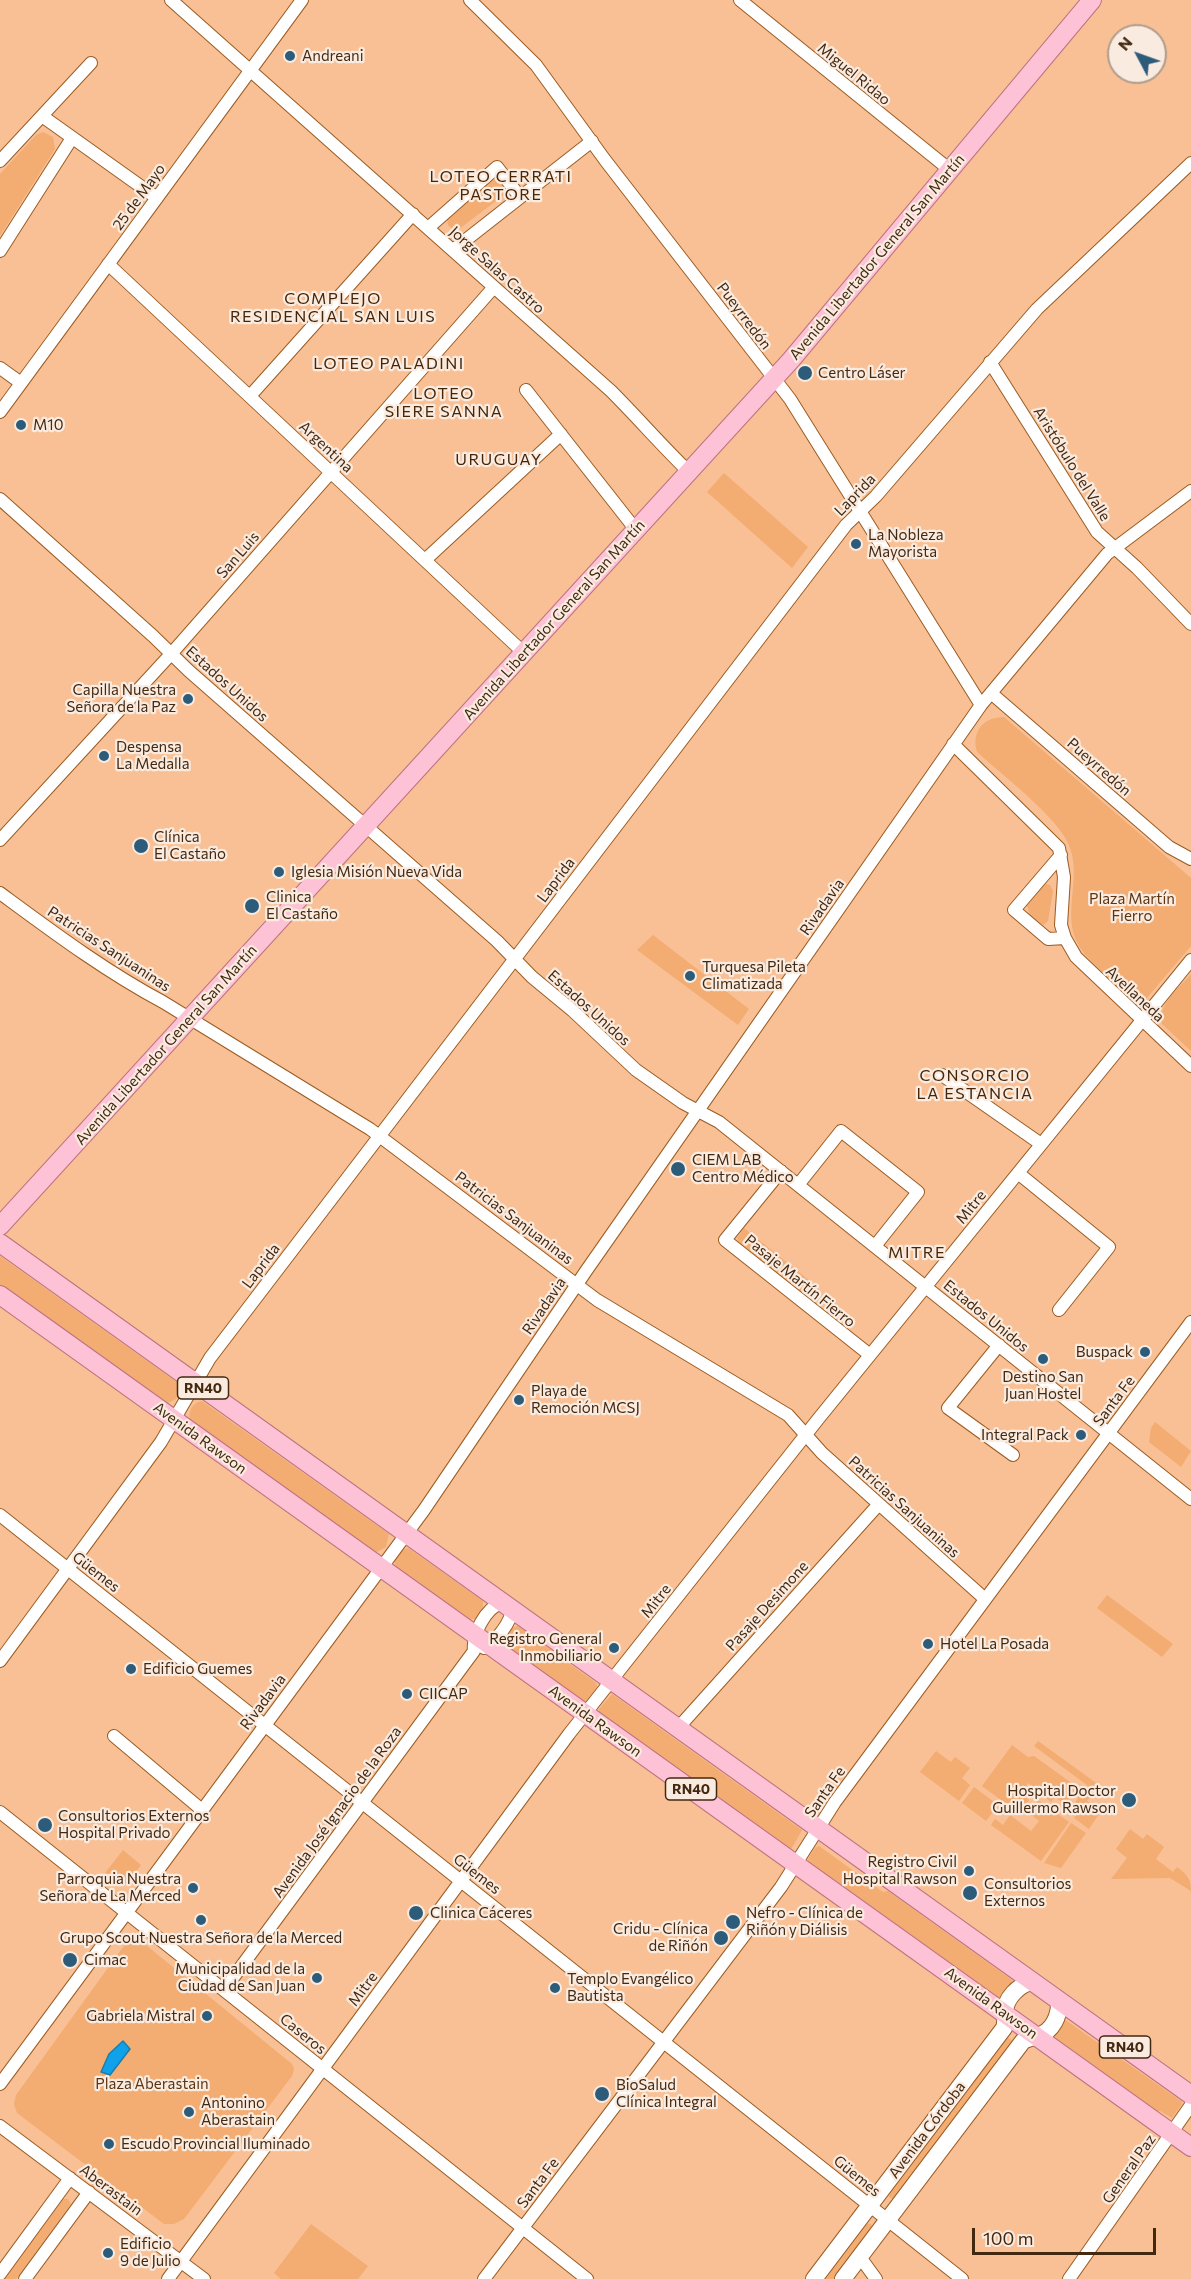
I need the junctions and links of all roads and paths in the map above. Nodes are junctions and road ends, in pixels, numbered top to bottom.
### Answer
1 (171, 0) edge
2 (302, 0) edge
3 (470, 0) edge
4 (740, 0) edge
5 (1092, 0) edge
6 (91, 63) dead end
7 (251, 70) junction
8 (42, 116) junction
9 (72, 138) junction
10 (592, 141) junction
11 (0, 161) edge
12 (1191, 163) edge
13 (950, 170) junction
14 (520, 197) junction
15 (157, 198) junction
16 (413, 214) junction
17 (428, 228) junction
18 (453, 250) junction
19 (0, 251) edge
20 (108, 264) junction
21 (494, 287) junction
22 (990, 362) junction
23 (0, 368) edge
24 (774, 379) junction
25 (21, 383) junction
26 (526, 390) dead end
27 (250, 396) junction
28 (0, 412) edge
29 (561, 434) junction
30 (331, 472) junction
31 (689, 472) junction
32 (1191, 491) edge
33 (0, 499) edge
34 (860, 512) junction
35 (636, 530) junction
36 (1115, 548) junction
37 (425, 560) junction
38 (1191, 624) edge
39 (524, 653) junction
40 (171, 654) junction
41 (991, 693) junction
42 (981, 705) junction
43 (953, 744) junction
44 (366, 826) junction
45 (0, 840) edge
46 (1061, 855) junction
47 (1191, 859) edge
48 (0, 892) edge
49 (1065, 938) junction
50 (515, 959) junction
51 (1191, 960) edge
52 (190, 1018) junction
53 (1142, 1021) junction
54 (1191, 1066) edge
55 (942, 1075) dead end
56 (698, 1110) junction
57 (380, 1136) junction
58 (1041, 1144) junction
59 (781, 1171) junction
60 (1018, 1173) junction
61 (798, 1185) junction
62 (0, 1226) edge
63 (0, 1243) edge
64 (874, 1246) junction
65 (577, 1285) junction
66 (926, 1287) junction
67 (0, 1294) edge
68 (1059, 1310) dead end
69 (1191, 1322) edge
70 (999, 1345) junction
71 (870, 1355) junction
72 (196, 1383) junction
73 (174, 1419) junction
74 (1109, 1433) junction
75 (806, 1435) junction
76 (1012, 1455) dead end
77 (1191, 1499) edge
78 (879, 1504) junction
79 (0, 1515) edge
80 (406, 1533) junction
81 (381, 1567) junction
82 (67, 1569) junction
83 (985, 1599) junction
84 (507, 1606) junction
85 (480, 1643) junction
86 (0, 1660) edge
87 (612, 1681) junction
88 (586, 1713) junction
89 (264, 1725) junction
90 (678, 1728) junction
91 (114, 1736) dead end
92 (363, 1803) junction
93 (202, 1810) junction
94 (0, 1812) edge
95 (818, 1828) junction
96 (795, 1864) junction
97 (461, 1881) junction
98 (126, 1912) junction
99 (1032, 1981) junction
100 (224, 1990) junction
101 (1059, 2000) junction
102 (1005, 2013) junction
103 (1037, 2037) junction
104 (664, 2042) junction
105 (323, 2069) junction
106 (0, 2084) edge
107 (1191, 2095) edge
108 (1191, 2104) edge
109 (0, 2126) edge
110 (1172, 2133) junction
111 (1191, 2146) edge
112 (70, 2178) junction
113 (89, 2192) junction
114 (870, 2205) junction
115 (888, 2220) junction
116 (523, 2228) junction
117 (860, 2257) junction
118 (181, 2262) junction
119 (0, 2274) edge
120 (25, 2279) edge
121 (168, 2279) edge
122 (204, 2279) edge
123 (484, 2279) edge
124 (587, 2279) edge
125 (814, 2279) edge
126 (843, 2279) edge
127 (876, 2279) edge
128 (962, 2279) edge
129 (1069, 2279) edge

1 - 7 street, Jorge Salas Castro
2 - 7 street, 25 de Mayo
3 - 10 street, Pueyrredón
4 - 13 street, Miguel Ridao
5 - 13 main road, Avenida Libertador General San Martín
6 - 8 street
7 - 15 street, 25 de Mayo
7 - 16 street, Jorge Salas Castro
8 - 9 street
8 - 11 street
9 - 15 street
9 - 19 street
10 - 14 street
10 - 24 street, Pueyrredón
12 - 22 street, Laprida
13 - 24 main road, Avenida Libertador General San Martín
14 - 17 street
14 - 18 street
15 - 20 street, 25 de Mayo
16 - 17 street, Jorge Salas Castro
16 - 27 street
17 - 18 street, Jorge Salas Castro
18 - 21 street, Jorge Salas Castro
20 - 25 street, 25 de Mayo
20 - 27 street, Argentina
21 - 30 street, San Luis
21 - 31 street, Jorge Salas Castro
22 - 34 street, Laprida
22 - 36 street, Aristóbulo del Valle
23 - 25 street
24 - 31 main road, Avenida Libertador General San Martín
24 - 34 street, Pueyrredón
25 - 28 street, 25 de Mayo
26 - 29 street
27 - 30 street, Argentina
29 - 35 street
29 - 37 street
30 - 37 street, Argentina
30 - 40 street, San Luis
31 - 35 main road, Avenida Libertador General San Martín
32 - 36 street, Rivadavia
33 - 40 street, Estados Unidos
34 - 42 street, Pueyrredón
34 - 50 street, Laprida
35 - 39 main road, Avenida Libertador General San Martín
36 - 38 street, Aristóbulo del Valle
36 - 41 street, Rivadavia
37 - 39 street, Argentina
39 - 44 main road, Avenida Libertador General San Martín
40 - 44 street, Estados Unidos
40 - 45 street, San Luis
41 - 42 street, Rivadavia
41 - 47 street, Pueyrredón
42 - 43 street, Rivadavia
43 - 46 street
43 - 56 street, Rivadavia
44 - 50 street, Estados Unidos
44 - 52 main road, Avenida Libertador General San Martín
46 - 49 street, Avellaneda
46 - 49 street
48 - 52 street, Patricias Sanjuaninas
49 - 53 street, Avellaneda
50 - 56 street, Estados Unidos
50 - 57 street, Laprida
51 - 53 street, Mitre
52 - 57 street, Patricias Sanjuaninas
52 - 62 main road, Avenida Libertador General San Martín
53 - 54 street, Avellaneda
53 - 58 street, Mitre
55 - 58 street
56 - 59 street, Estados Unidos
56 - 65 street, Rivadavia
57 - 65 street, Patricias Sanjuaninas
57 - 72 street, Laprida
58 - 60 street, Mitre
59 - 61 street, Estados Unidos
59 - 71 street, Pasaje Martín Fierro
60 - 66 street, Mitre
60 - 68 street
61 - 64 street, Estados Unidos
61 - 64 street
63 - 72 main road, RN40
64 - 66 street, Estados Unidos
65 - 75 street, Patricias Sanjuaninas
65 - 80 street, Rivadavia
66 - 70 street, Estados Unidos
66 - 71 street, Mitre
67 - 73 main road, Avenida Rawson / RN40
69 - 74 street, Santa Fe
70 - 74 street, Estados Unidos
70 - 76 street
71 - 75 street, Mitre
72 - 73 street, Laprida
72 - 80 main road, RN40
73 - 81 main road, Avenida Rawson / RN40
73 - 82 street, Laprida
74 - 77 street, Estados Unidos
74 - 83 street, Santa Fe
75 - 78 street, Patricias Sanjuaninas
75 - 87 street, Mitre
78 - 83 street, Patricias Sanjuaninas
78 - 90 street, Pasaje Desimone
79 - 82 street, Güemes
80 - 81 street, Rivadavia
80 - 84 main road, RN40
81 - 85 main road, Avenida Rawson / RN40
81 - 89 street, Rivadavia
82 - 86 street, Laprida
82 - 89 street, Güemes
83 - 95 street, Santa Fe
84 - 85 street, Avenida José Ignacio de la Roza
84 - 85 street, Avenida José Ignacio de la Roza
84 - 87 main road, RN40
85 - 88 main road, Avenida Rawson / RN40
85 - 92 street, Avenida José Ignacio de la Roza
87 - 88 street, Mitre
87 - 90 main road, RN40
88 - 96 main road, Avenida Rawson / RN40
88 - 97 street, Mitre
89 - 92 street, Güemes
89 - 93 street, Rivadavia
90 - 95 main road, RN40
91 - 93 street
92 - 97 street, Güemes
92 - 100 street, Avenida José Ignacio de la Roza
93 - 98 street, Rivadavia
94 - 98 street, Caseros
95 - 96 street, Santa Fe
95 - 99 main road, RN40
96 - 102 main road, Avenida Rawson / RN40
96 - 104 street, Santa Fe
97 - 104 street, Güemes
97 - 105 street, Mitre
98 - 100 street, Caseros
98 - 106 street, Rivadavia
99 - 101 main road, RN40
99 - 102 main road, Avenida Córdoba
100 - 105 street, Caseros
101 - 103 main road, Avenida Córdoba
101 - 107 main road, RN40
102 - 103 main road, Avenida Rawson / RN40
102 - 114 main road, Avenida Córdoba
103 - 110 main road, Avenida Rawson / RN40
103 - 115 main road, Avenida Córdoba
104 - 114 street, Güemes
104 - 116 street, Santa Fe
105 - 116 street, Caseros
105 - 118 street, Mitre
108 - 110 street, General Paz
109 - 112 street, Aberastain
110 - 111 main road, Avenida Rawson / RN40
110 - 129 street, General Paz
112 - 113 street, Aberastain
112 - 119 street
113 - 118 street, Aberastain
113 - 120 street
114 - 115 street, Güemes
114 - 125 main road, Avenida Córdoba
115 - 117 main road, Avenida Córdoba
115 - 128 street, Güemes
116 - 123 street, Santa Fe
116 - 124 street, Caseros
117 - 126 main road, Avenida Córdoba
117 - 127 street
118 - 121 street, Mitre
118 - 122 street, Aberastain

